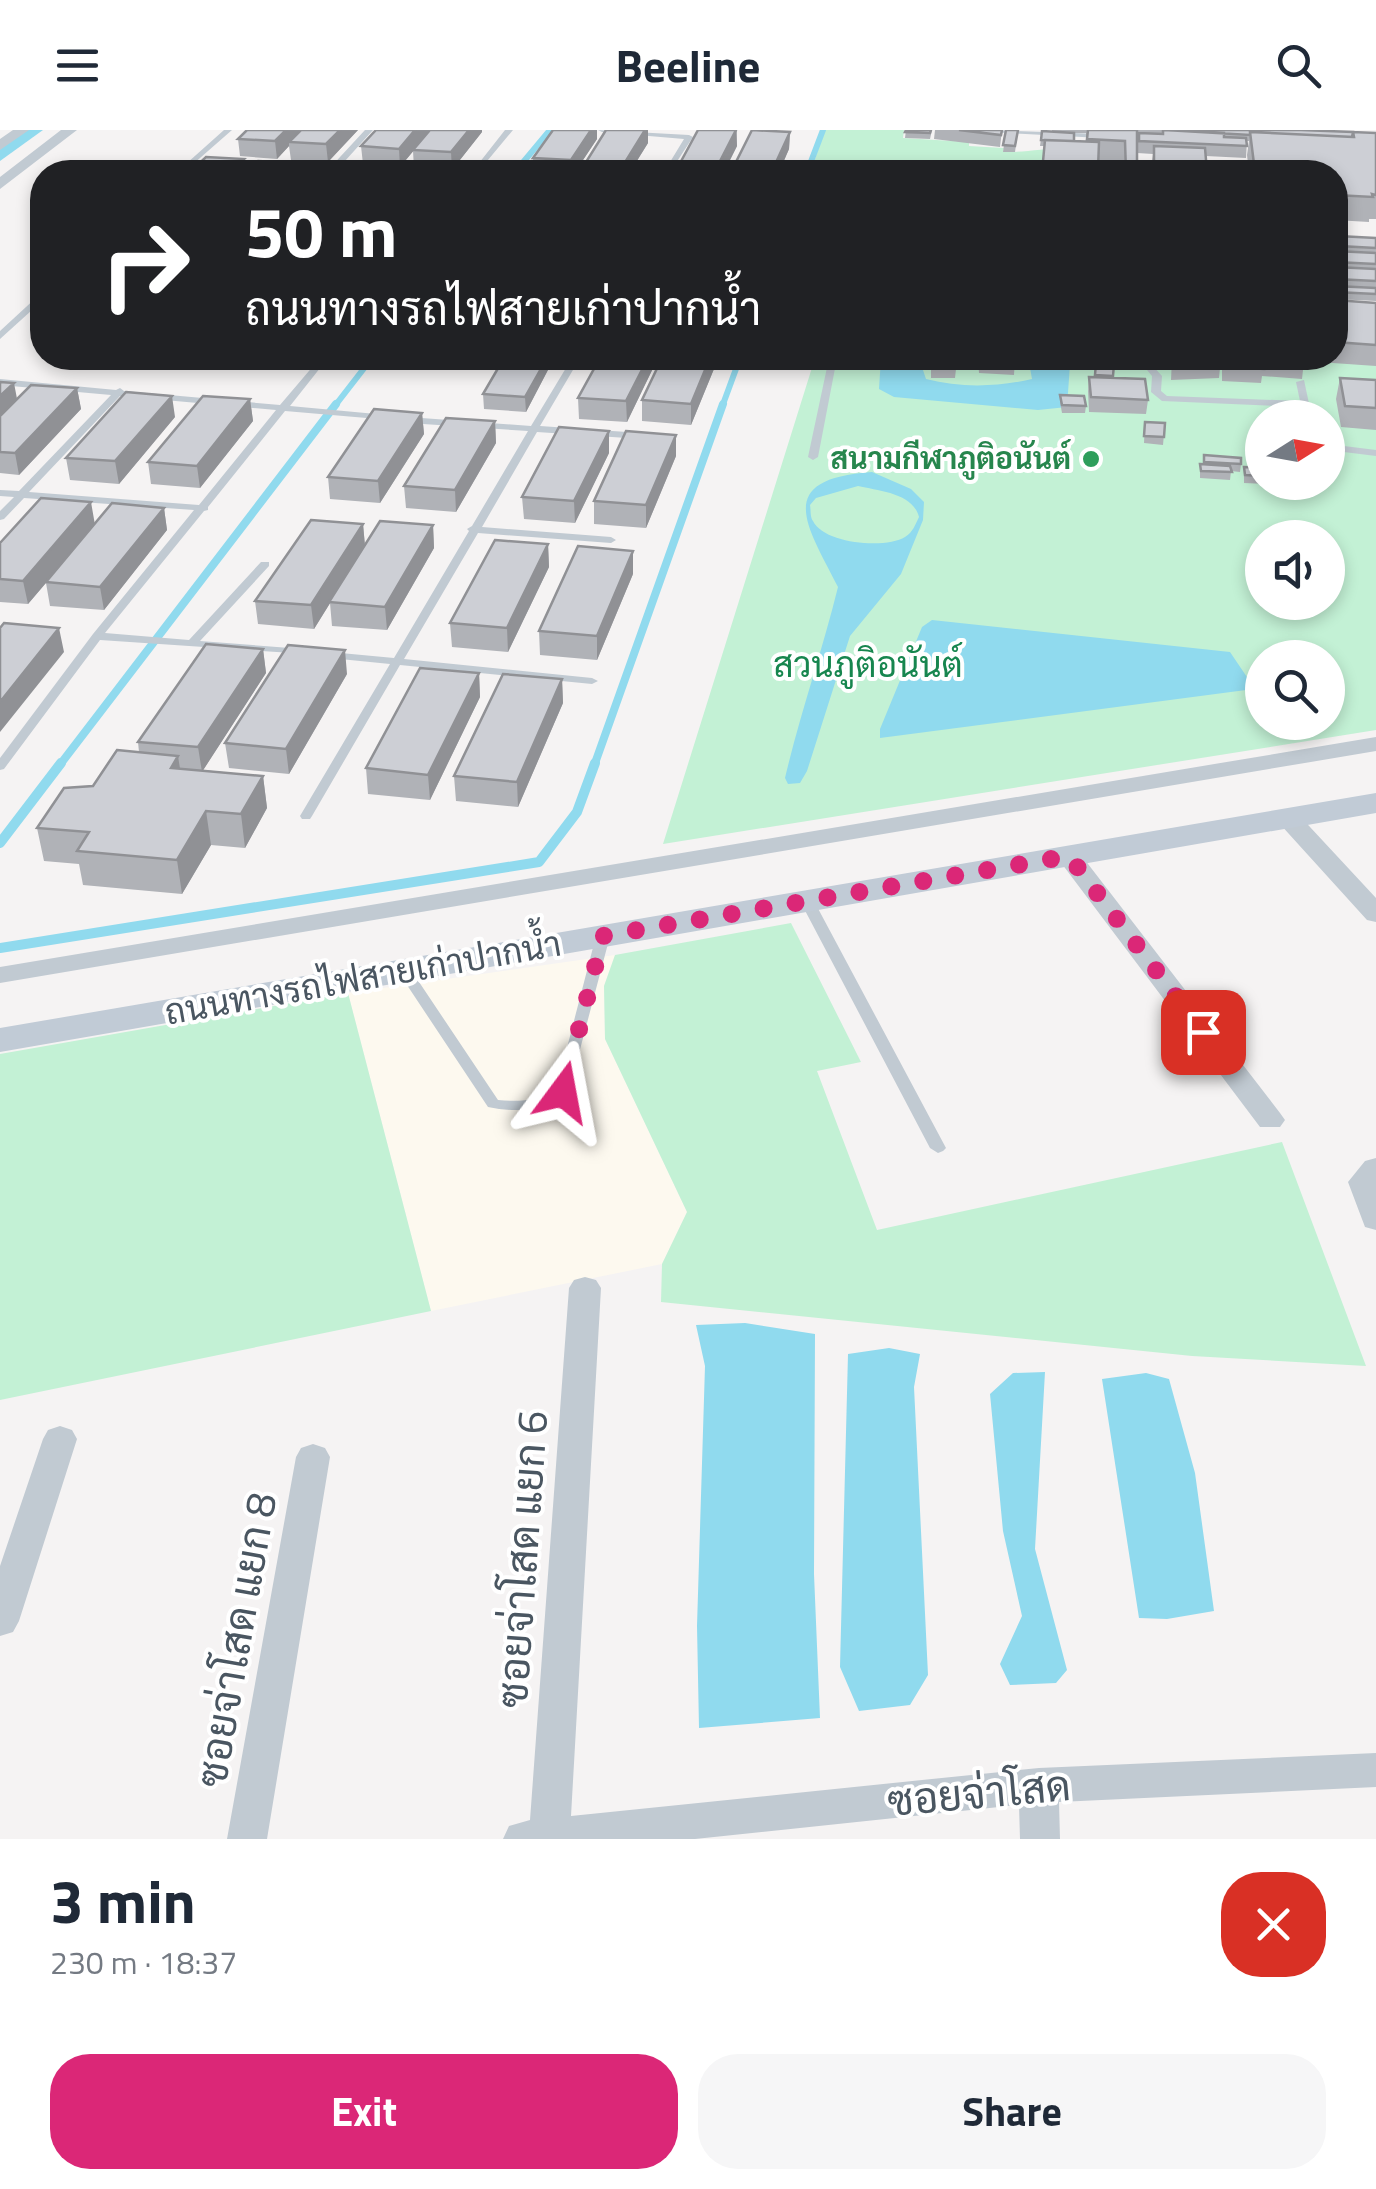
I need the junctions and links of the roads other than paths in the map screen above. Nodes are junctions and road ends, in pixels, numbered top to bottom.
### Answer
1 (22, 130) edge
2 (70, 130) edge
3 (228, 130) edge
4 (369, 130) edge
5 (510, 130) edge
6 (602, 130) edge
7 (990, 130) edge
8 (689, 137) junction
9 (1121, 137) edge
10 (708, 138) edge
11 (0, 146) edge
12 (31, 160) edge
13 (194, 160) edge
14 (342, 160) edge
15 (485, 160) edge
16 (675, 160) edge
17 (30, 161) edge
18 (0, 184) edge
19 (1348, 239) edge
20 (1376, 240) edge
21 (30, 308) edge
22 (0, 336) edge
23 (314, 370) edge
24 (568, 370) edge
25 (830, 370) edge
26 (1152, 370) edge
27 (0, 382) edge
28 (1301, 382) edge
29 (120, 391) junction
30 (1303, 400) edge
31 (1245, 402) edge
32 (285, 407) junction
33 (532, 428) junction
34 (627, 435) edge
35 (1345, 449) edge
36 (1376, 454) edge
37 (813, 457) dead end
38 (0, 493) edge
39 (22, 494) junction
40 (204, 508) junction
41 (0, 517) edge
42 (472, 529) junction
43 (611, 540) dead end
44 (265, 564) dead end
45 (98, 636) junction
46 (194, 641) junction
47 (395, 662) junction
48 (592, 681) dead end
49 (1376, 744) edge
50 (0, 766) edge
51 (1376, 803) edge
52 (306, 816) dead end
53 (1288, 818) junction
54 (1069, 856) junction
55 (807, 901) junction
56 (1376, 914) edge
57 (603, 936) junction
58 (404, 970) junction
59 (0, 974) edge
60 (0, 1040) edge
61 (1270, 1120) dead end
62 (938, 1148) dead end
63 (1376, 1168) edge
64 (1376, 1220) edge
65 (585, 1288) dead end
66 (60, 1439) dead end
67 (313, 1457) dead end
68 (0, 1620) edge
69 (1376, 1770) edge
70 (1039, 1785) junction
71 (701, 1830) edge
72 (536, 1838) edge
73 (247, 1839) edge
74 (1040, 1839) edge

1 - 11 street
2 - 12 street
3 - 13 lane
4 - 14 lane
5 - 15 lane
6 - 8 lane
7 - 9 lane
8 - 10 lane
8 - 16 lane
17 - 18 street
19 - 20 lane
21 - 22 lane
23 - 32 lane
24 - 33 lane
25 - 37 lane
26 - 31 lane
27 - 29 lane
28 - 30 lane
29 - 32 lane
29 - 39 lane
32 - 33 lane
32 - 40 lane
33 - 34 lane
33 - 42 lane
35 - 36 lane
38 - 39 lane
39 - 40 lane
39 - 41 lane
40 - 45 lane
42 - 43 lane
42 - 47 lane
44 - 46 lane
45 - 46 lane
45 - 50 lane
46 - 47 lane
47 - 48 lane
47 - 52 lane
49 - 59 street
51 - 53 main road, ถนนทางรถไฟสายเก่าปากน้ำ
53 - 54 main road, ถนนทางรถไฟสายเก่าปากน้ำ
53 - 56 street
54 - 55 main road, ถนนทางรถไฟสายเก่าปากน้ำ
54 - 61 street
55 - 57 main road, ถนนทางรถไฟสายเก่าปากน้ำ
55 - 62 lane
57 - 58 main road, ถนนทางรถไฟสายเก่าปากน้ำ
57 - 58 lane
58 - 60 main road, ถนนทางรถไฟสายเก่าปากน้ำ
63 - 64 street
65 - 72 street, ซอยจ่าโสด แยก 6
66 - 68 street
67 - 73 street, ซอยจ่าโสด แยก 8
69 - 70 street, ซอยจ่าโสด
70 - 71 street, ซอยจ่าโสด
70 - 74 street
71 - 72 street, ซอยจ่าโสด

